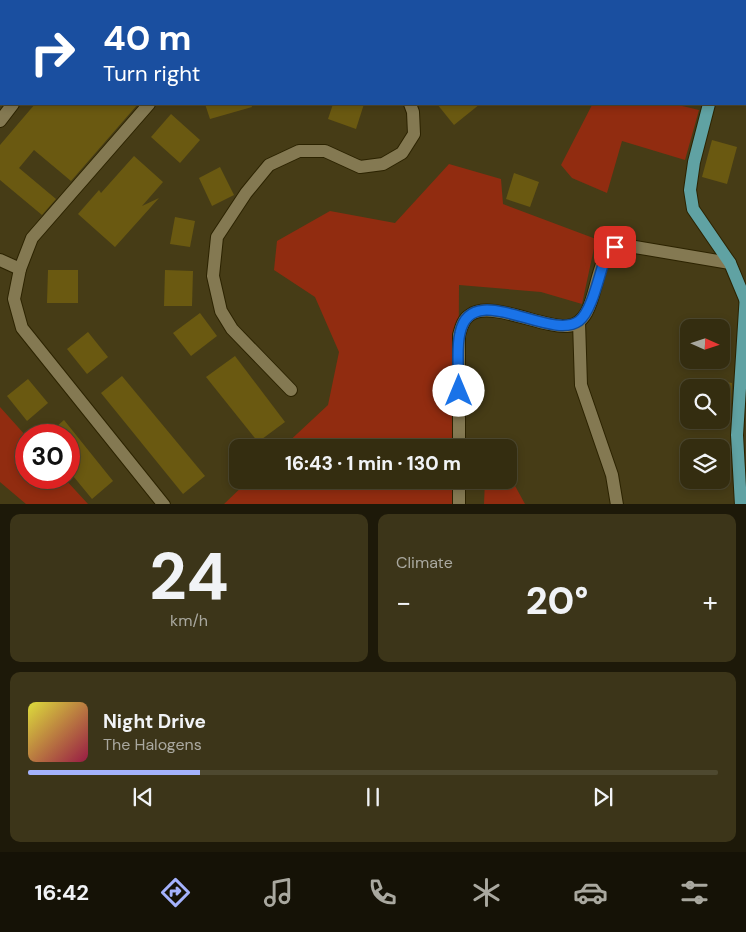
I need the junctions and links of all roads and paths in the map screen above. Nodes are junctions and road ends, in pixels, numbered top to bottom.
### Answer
1 (12, 105) edge
2 (148, 105) edge
3 (410, 105) edge
4 (709, 105) edge
5 (0, 121) edge
6 (0, 260) edge
7 (730, 263) junction
8 (20, 270) junction
9 (746, 297) edge
10 (579, 322) junction
11 (291, 390) dead end
12 (459, 439) edge
13 (459, 489) edge
14 (164, 504) edge
15 (459, 504) edge
16 (617, 504) edge
17 (741, 504) edge

1 - 5 street
2 - 8 street
3 - 11 street
4 - 7 main road
6 - 8 street
7 - 9 main road
7 - 10 street
8 - 14 street
9 - 17 main road
10 - 12 street
10 - 16 street
13 - 15 street

